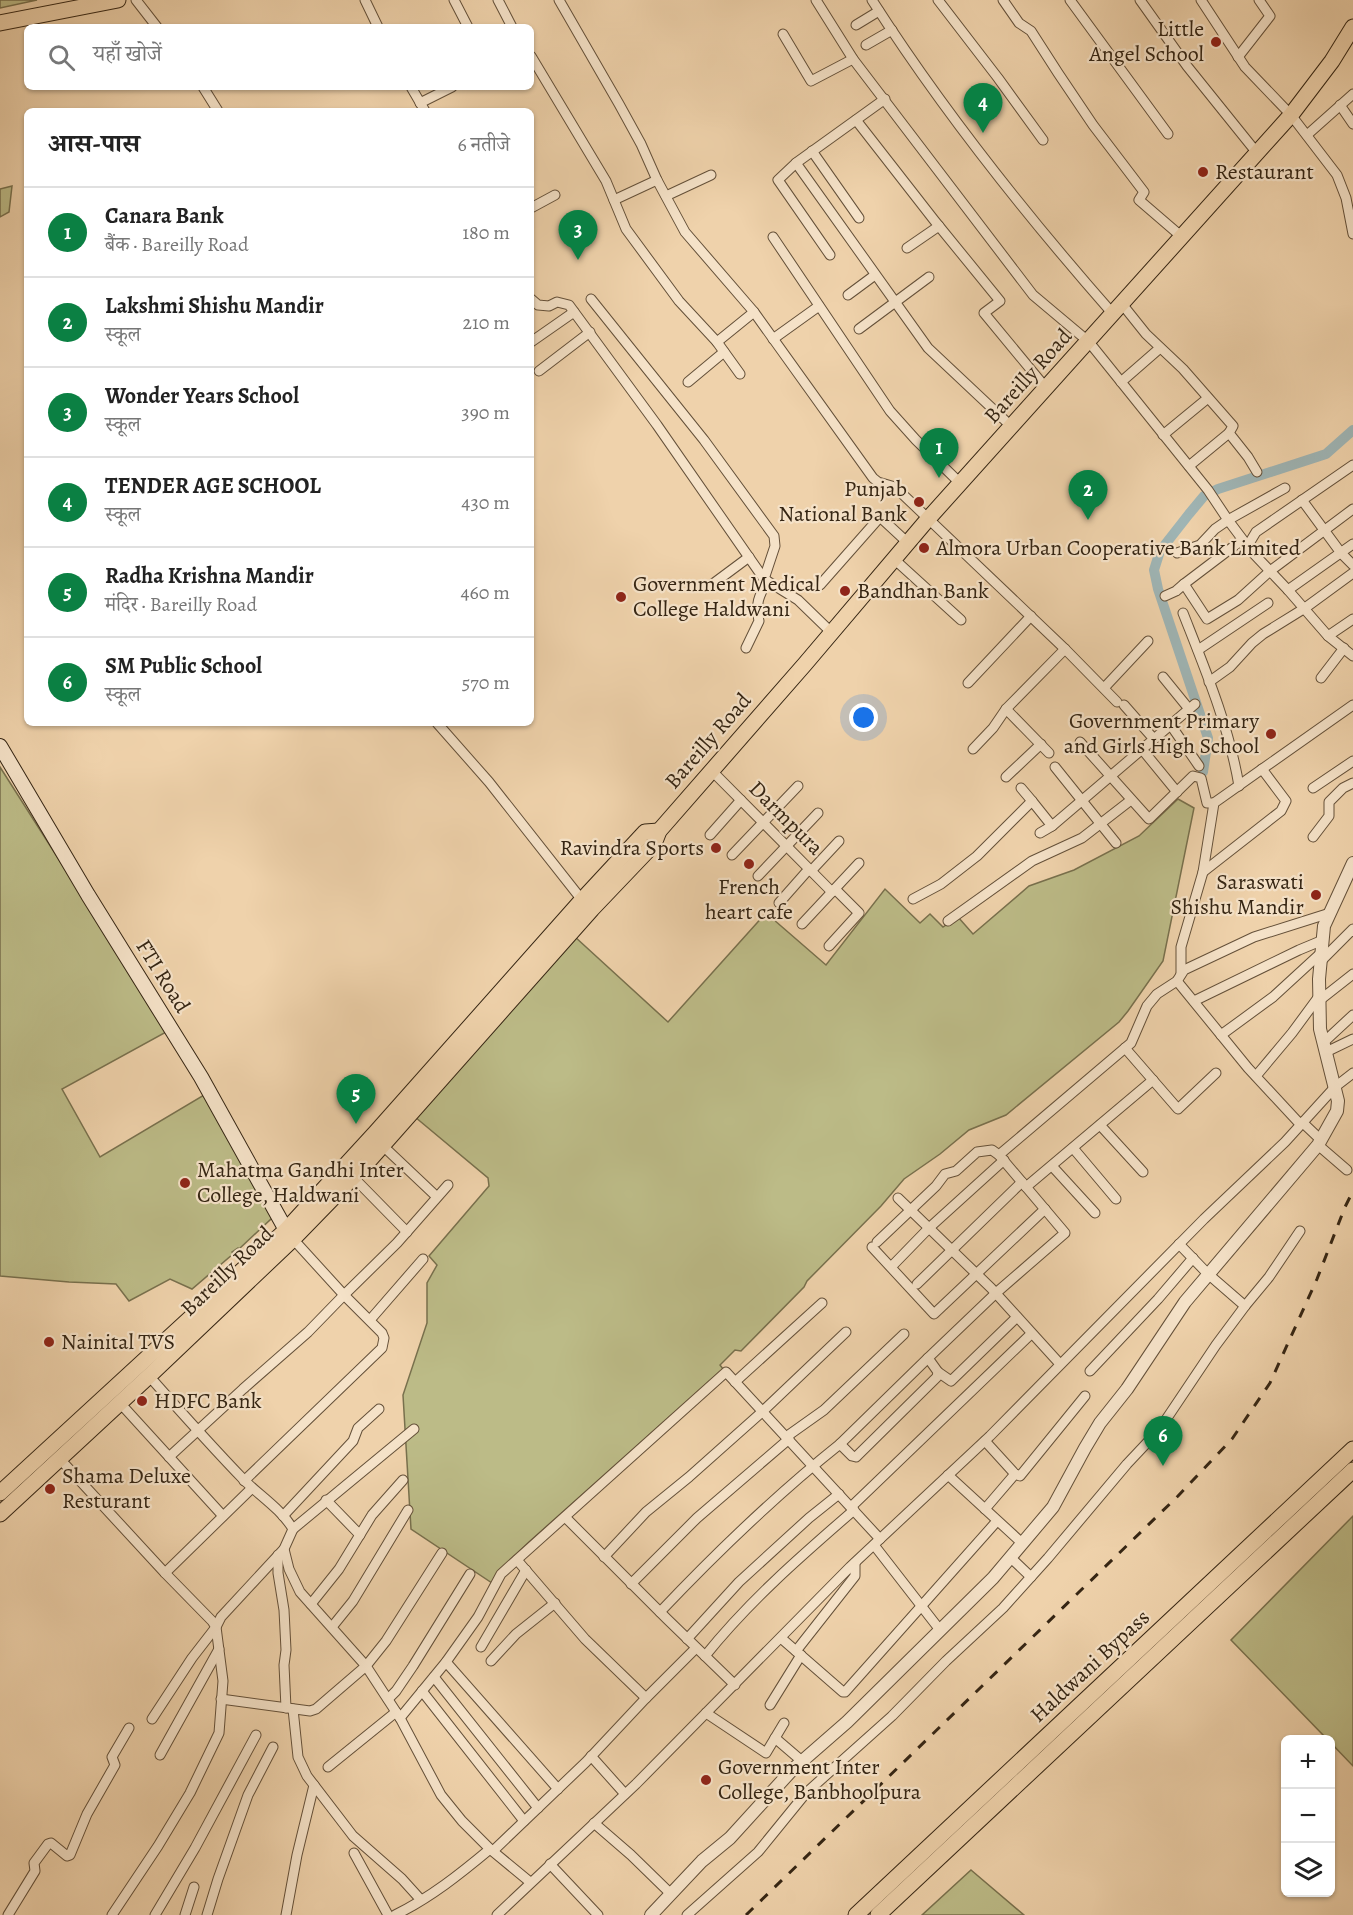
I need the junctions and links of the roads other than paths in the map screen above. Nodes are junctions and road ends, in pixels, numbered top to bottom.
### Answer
1 (118, 0) edge
2 (136, 0) edge
3 (365, 0) edge
4 (454, 0) edge
5 (498, 0) edge
6 (559, 0) edge
7 (816, 0) edge
8 (872, 0) edge
9 (938, 0) edge
10 (1003, 0) edge
11 (1070, 0) edge
12 (1140, 0) edge
13 (1201, 0) edge
14 (1259, 0) edge
15 (879, 11) junction
16 (0, 23) edge
17 (155, 24) edge
18 (377, 24) edge
19 (466, 24) edge
20 (510, 24) edge
21 (856, 25) dead end
22 (1353, 27) edge
23 (891, 30) junction
24 (783, 34) dead end
25 (866, 45) dead end
26 (1238, 57) junction
27 (853, 58) junction
28 (534, 63) edge
29 (205, 90) edge
30 (413, 90) edge
31 (448, 90) edge
32 (1353, 94) edge
33 (885, 99) junction
34 (1341, 105) junction
35 (216, 108) edge
36 (422, 108) edge
37 (424, 108) edge
38 (1291, 115) junction
39 (856, 120) junction
40 (1353, 124) edge
41 (1168, 134) dead end
42 (1307, 135) junction
43 (1043, 140) dead end
44 (812, 151) junction
45 (1257, 153) junction
46 (796, 163) junction
47 (711, 175) dead end
48 (657, 180) junction
49 (555, 195) dead end
50 (666, 196) junction
51 (614, 200) junction
52 (534, 206) edge
53 (859, 218) dead end
54 (939, 226) junction
55 (1353, 234) edge
56 (773, 237) dead end
57 (1182, 237) junction
58 (907, 248) dead end
59 (830, 255) dead end
60 (875, 275) junction
61 (929, 277) dead end
62 (849, 295) dead end
63 (591, 299) dead end
64 (534, 302) edge
65 (895, 302) junction
66 (819, 306) junction
67 (1118, 309) junction
68 (574, 312) junction
69 (754, 312) junction
70 (859, 329) dead end
71 (590, 332) junction
72 (773, 339) junction
73 (534, 340) edge
74 (717, 342) junction
75 (1089, 342) junction
76 (1160, 348) junction
77 (724, 352) junction
78 (538, 371) dead end
79 (740, 374) dead end
80 (688, 382) dead end
81 (1121, 382) junction
82 (1046, 388) junction
83 (1208, 398) junction
84 (1012, 428) junction
85 (1229, 432) junction
86 (1163, 435) junction
87 (1353, 465) edge
88 (1189, 466) junction
89 (1257, 472) dead end
90 (960, 483) junction
91 (1285, 488) dead end
92 (1302, 500) junction
93 (1353, 509) edge
94 (928, 519) junction
95 (1227, 520) junction
96 (1325, 531) junction
97 (1242, 540) junction
98 (908, 543) junction
99 (1353, 544) edge
100 (1252, 552) junction
101 (1177, 553) dead end
102 (1341, 553) junction
103 (749, 557) junction
104 (894, 559) junction
105 (1353, 565) edge
106 (1270, 571) junction
107 (1353, 573) edge
108 (766, 580) junction
109 (1184, 584) junction
110 (820, 585) dead end
111 (710, 586) dead end
112 (1288, 590) junction
113 (1166, 596) dead end
114 (1268, 603) dead end
115 (1227, 605) junction
116 (1305, 608) junction
117 (1183, 614) dead end
118 (1031, 616) junction
119 (1353, 619) edge
120 (961, 620) dead end
121 (1238, 623) junction
122 (831, 632) junction
123 (1328, 636) junction
124 (1148, 641) dead end
125 (746, 648) dead end
126 (1344, 648) junction
127 (1065, 649) junction
128 (1198, 650) junction
129 (1353, 655) edge
130 (1163, 677) dead end
131 (1321, 678) dead end
132 (1209, 682) junction
133 (968, 683) dead end
134 (1104, 688) junction
135 (1353, 705) edge
136 (1006, 709) junction
137 (1170, 724) junction
138 (440, 726) edge
139 (1153, 738) junction
140 (1080, 742) dead end
141 (1041, 744) junction
142 (0, 746) edge
143 (1141, 748) junction
144 (973, 749) dead end
145 (1049, 753) dead end
146 (1353, 761) edge
147 (1199, 766) dead end
148 (1055, 767) dead end
149 (1262, 769) junction
150 (712, 771) junction
151 (1006, 777) dead end
152 (1109, 777) junction
153 (1353, 783) edge
154 (798, 786) dead end
155 (1239, 786) junction
156 (1021, 788) dead end
157 (1313, 788) dead end
158 (1177, 792) junction
159 (741, 800) junction
160 (1131, 800) junction
161 (1032, 801) junction
162 (1081, 801) junction
163 (1214, 803) junction
164 (818, 813) dead end
165 (763, 822) junction
166 (1101, 824) junction
167 (1052, 826) junction
168 (1040, 834) dead end
169 (710, 835) dead end
170 (1313, 837) dead end
171 (839, 841) dead end
172 (1116, 843) dead end
173 (786, 845) junction
174 (732, 855) dead end
175 (859, 863) dead end
176 (1353, 863) edge
177 (810, 870) junction
178 (1203, 872) junction
179 (758, 876) dead end
180 (833, 891) junction
181 (913, 899) dead end
182 (779, 903) dead end
183 (587, 904) junction
184 (1330, 913) junction
185 (948, 921) dead end
186 (802, 924) dead end
187 (1353, 929) edge
188 (829, 946) dead end
189 (1322, 951) junction
190 (1353, 974) edge
191 (1179, 978) junction
192 (1320, 997) junction
193 (1194, 1001) junction
194 (1353, 1016) edge
195 (1221, 1035) junction
196 (1353, 1039) edge
197 (1325, 1047) junction
198 (1125, 1048) junction
199 (1216, 1073) dead end
200 (1353, 1073) edge
201 (1256, 1076) junction
202 (1153, 1080) junction
203 (1335, 1087) junction
204 (1301, 1123) junction
205 (1100, 1125) junction
206 (1320, 1142) junction
207 (382, 1145) junction
208 (1073, 1148) junction
209 (1001, 1158) junction
210 (1052, 1166) junction
211 (1347, 1170) dead end
212 (1143, 1172) dead end
213 (353, 1178) junction
214 (448, 1185) dead end
215 (1024, 1185) junction
216 (437, 1197) junction
217 (898, 1197) dead end
218 (1116, 1199) dead end
219 (910, 1209) junction
220 (1045, 1209) junction
221 (1095, 1213) dead end
222 (929, 1228) junction
223 (1300, 1231) dead end
224 (406, 1232) junction
225 (289, 1234) junction
226 (1179, 1244) junction
227 (952, 1250) junction
228 (1193, 1258) junction
229 (423, 1259) dead end
230 (894, 1264) dead end
231 (1207, 1273) junction
232 (977, 1274) junction
233 (917, 1284) dead end
234 (996, 1293) junction
235 (344, 1295) junction
236 (822, 1303) dead end
237 (1245, 1306) junction
238 (1017, 1317) junction
239 (370, 1320) junction
240 (846, 1332) dead end
241 (904, 1334) dead end
242 (1031, 1334) junction
243 (928, 1358) junction
244 (1060, 1364) junction
245 (144, 1370) junction
246 (1090, 1371) dead end
247 (938, 1372) junction
248 (735, 1382) junction
249 (1085, 1396) dead end
250 (120, 1403) junction
251 (379, 1409) dead end
252 (763, 1411) junction
253 (414, 1429) dead end
254 (197, 1431) junction
255 (788, 1438) junction
256 (985, 1441) junction
257 (840, 1443) junction
258 (1353, 1449) edge
259 (54, 1453) junction
260 (169, 1457) junction
261 (813, 1466) junction
262 (1353, 1470) edge
263 (1015, 1474) junction
264 (948, 1475) junction
265 (244, 1480) junction
266 (403, 1480) dead end
267 (252, 1488) junction
268 (0, 1493) edge
269 (839, 1494) junction
270 (326, 1500) junction
271 (852, 1509) junction
272 (985, 1509) junction
273 (408, 1510) dead end
274 (0, 1514) edge
275 (223, 1516) junction
276 (283, 1516) junction
277 (565, 1517) junction
278 (997, 1521) junction
279 (293, 1529) junction
280 (360, 1535) junction
281 (877, 1542) junction
282 (1022, 1543) junction
283 (281, 1552) junction
284 (442, 1553) dead end
285 (604, 1557) junction
286 (1010, 1557) junction
287 (517, 1560) junction
288 (855, 1563) junction
289 (526, 1570) junction
290 (165, 1573) junction
291 (470, 1574) dead end
292 (1031, 1577) junction
293 (631, 1584) junction
294 (555, 1603) junction
295 (311, 1604) junction
296 (920, 1606) junction
297 (660, 1612) junction
298 (216, 1627) junction
299 (332, 1627) junction
300 (940, 1630) junction
301 (781, 1638) junction
302 (687, 1639) junction
303 (481, 1647) dead end
304 (696, 1648) junction
305 (219, 1649) junction
306 (799, 1653) junction
307 (705, 1656) junction
308 (491, 1661) dead end
309 (446, 1662) junction
310 (366, 1666) junction
311 (434, 1677) junction
312 (735, 1684) junction
313 (422, 1691) junction
314 (646, 1698) junction
315 (222, 1699) junction
316 (388, 1699) junction
317 (770, 1705) dead end
318 (290, 1708) junction
319 (706, 1713) junction
320 (398, 1715) junction
321 (152, 1719) dead end
322 (784, 1723) dead end
323 (129, 1728) dead end
324 (256, 1735) dead end
325 (775, 1738) junction
326 (273, 1747) dead end
327 (160, 1755) dead end
328 (591, 1756) junction
329 (802, 1762) junction
330 (328, 1767) dead end
331 (314, 1785) junction
332 (558, 1789) junction
333 (625, 1794) junction
334 (538, 1808) junction
335 (524, 1821) junction
336 (594, 1823) junction
337 (492, 1850) junction
338 (354, 1853) dead end
339 (550, 1864) junction
340 (530, 1882) junction
341 (194, 1887) dead end
342 (671, 1893) junction
343 (421, 1900) junction
344 (8, 1915) edge
345 (112, 1915) edge
346 (155, 1915) edge
347 (185, 1915) edge
348 (207, 1915) edge
349 (286, 1915) edge
350 (388, 1915) edge
351 (395, 1915) edge
352 (497, 1915) edge
353 (598, 1915) edge
354 (651, 1915) edge
355 (687, 1915) edge
356 (856, 1915) edge
357 (878, 1915) edge

1 - 16 main road
2 - 17 street
3 - 18 street
4 - 19 street
5 - 20 street
6 - 48 street
7 - 27 street
8 - 15 street
9 - 43 street
10 - 57 street
11 - 41 street
12 - 45 street
13 - 26 street
14 - 26 street
15 - 21 street
15 - 23 street
22 - 38 main road, Bareilly Road
23 - 25 street
23 - 67 street
24 - 27 street
26 - 38 street
27 - 33 street
28 - 51 street
29 - 35 street
30 - 36 street
31 - 37 street
32 - 34 street
33 - 39 street
33 - 75 street
34 - 40 street
34 - 42 street
38 - 42 street
38 - 45 main road, Bareilly Road
39 - 44 street
39 - 54 street
42 - 55 street
44 - 46 street
44 - 53 street
45 - 57 main road, Bareilly Road
46 - 59 street
46 - 60 street
47 - 50 street
48 - 50 street
48 - 51 street
49 - 52 street
50 - 69 street
51 - 74 street
54 - 58 street
54 - 82 street
56 - 66 street
57 - 67 main road, Bareilly Road
60 - 62 street
60 - 65 street
61 - 65 street
63 - 108 street
64 - 68 street
65 - 70 street
65 - 84 street
66 - 72 street
66 - 90 street
67 - 75 main road, Bareilly Road
67 - 76 street
68 - 71 street
68 - 73 street
69 - 72 street
69 - 74 street
71 - 78 street
71 - 103 street
72 - 94 street
74 - 77 street
75 - 81 street
75 - 82 main road, Bareilly Road
76 - 81 street
76 - 83 street
77 - 79 street
77 - 80 street
81 - 86 street
82 - 84 main road, Bareilly Road
83 - 85 street
83 - 86 street
84 - 90 main road, Bareilly Road
85 - 88 street
85 - 89 street
86 - 88 street
87 - 92 street
88 - 95 street
90 - 94 main road, Bareilly Road
91 - 95 street
92 - 96 street
92 - 100 street
93 - 96 street
94 - 98 main road, Bareilly Road
94 - 118 street
95 - 97 street
95 - 101 street
96 - 102 street
96 - 106 street
97 - 100 street
97 - 109 street
98 - 104 main road, Bareilly Road
98 - 110 street
99 - 102 street
100 - 106 street
102 - 105 street
102 - 112 street
103 - 108 street
103 - 111 street
104 - 120 street
104 - 122 main road, Bareilly Road
106 - 112 street
106 - 115 street
107 - 116 street
108 - 122 street
108 - 125 street
109 - 113 street
109 - 115 street
112 - 116 street
114 - 121 street
115 - 121 street
116 - 123 street
116 - 132 street
117 - 128 street
118 - 127 street
118 - 133 street
119 - 123 street
121 - 128 street
122 - 150 main road, Bareilly Road
123 - 126 street
124 - 134 street
126 - 129 street
126 - 131 street
127 - 134 street
127 - 136 street
128 - 132 street
130 - 137 street
132 - 155 street
134 - 139 street
135 - 149 street
136 - 141 street
136 - 144 street
137 - 139 street
137 - 147 street
138 - 183 street
139 - 143 street
140 - 152 street
141 - 145 street
141 - 151 street
142 - 225 main road, FTI Road
143 - 152 street
143 - 158 street
146 - 157 street
148 - 162 street
149 - 155 street
149 - 178 street
150 - 159 street, Darmpura
150 - 183 main road, Bareilly Road
152 - 160 street
152 - 162 street
153 - 170 street
154 - 165 street
155 - 163 street
156 - 161 street
158 - 160 street
158 - 163 street
159 - 165 street, Darmpura
159 - 169 street
160 - 166 street
161 - 167 street
161 - 181 street
162 - 166 street
162 - 167 street
163 - 178 street
164 - 173 street
165 - 173 street, Darmpura
165 - 174 street
166 - 172 street
166 - 185 street
167 - 168 street
171 - 177 street
173 - 177 street, Darmpura
173 - 179 street
175 - 180 street
176 - 184 street
177 - 180 street, Darmpura
177 - 182 street
178 - 191 street
180 - 186 street
180 - 188 street, Darmpura
183 - 207 main road, Bareilly Road
183 - 225 main road, Bareilly Road
184 - 189 street
184 - 191 street
187 - 189 street
189 - 192 street
189 - 193 street
189 - 195 street
190 - 192 street
191 - 193 street
191 - 198 street
192 - 197 street
192 - 201 street
193 - 195 street
194 - 197 street
195 - 201 street
196 - 197 street
197 - 203 street
198 - 202 street
198 - 209 street
199 - 202 street
200 - 203 street
201 - 204 street
202 - 205 street
203 - 204 street
203 - 206 street
204 - 206 street
204 - 226 street
205 - 208 street
205 - 212 street
206 - 211 street
206 - 231 street
207 - 213 main road, Bareilly Road
207 - 216 street
208 - 210 street
208 - 218 street
209 - 215 street
209 - 219 street
209 - 222 street
210 - 215 street
210 - 221 street
213 - 224 street
213 - 225 main road, Bareilly Road
214 - 216 street
215 - 220 street
215 - 227 street
216 - 224 street
217 - 219 street
219 - 222 street
219 - 232 street
220 - 232 street
220 - 234 street
222 - 227 street
222 - 230 street
223 - 237 street
224 - 235 street
225 - 235 street
225 - 245 main road, Bareilly Road
226 - 228 street
226 - 244 street
227 - 232 street
227 - 233 street
228 - 231 street
228 - 246 street
229 - 239 street
231 - 237 street
231 - 282 street
232 - 234 street
234 - 238 street
234 - 243 street
235 - 239 street
235 - 254 street
236 - 248 street
237 - 292 street
238 - 242 street
238 - 247 street
239 - 265 street
240 - 252 street
241 - 255 street
242 - 244 street
242 - 271 street
243 - 247 street
243 - 257 street
244 - 256 street
245 - 250 main road, Bareilly Road
245 - 254 street
245 - 259 main road, Bareilly Road
247 - 257 street
248 - 252 street
248 - 277 street
249 - 263 street
250 - 259 main road, Bareilly Road
250 - 260 street
251 - 276 street
252 - 255 street
252 - 285 street
253 - 270 street
254 - 260 street
254 - 265 street
255 - 261 street
255 - 293 street
256 - 263 street
256 - 264 street
257 - 261 street
258 - 356 main road, Haldwani Bypass
259 - 268 main road, Bareilly Road
259 - 274 main road, Bareilly Road
259 - 290 street
260 - 275 street
261 - 269 street
261 - 297 street
262 - 357 main road, Haldwani Bypass
263 - 272 street
264 - 272 street
264 - 281 street
265 - 267 street
266 - 280 street
267 - 275 street
267 - 276 street
269 - 271 street
269 - 302 street
270 - 279 street
270 - 280 street
271 - 281 street
271 - 307 street
272 - 278 street
273 - 299 street
275 - 290 street
276 - 279 street
277 - 285 street
277 - 287 street
278 - 282 street
278 - 296 street
279 - 283 street
280 - 295 street
281 - 288 street
281 - 296 street
282 - 286 street
283 - 295 street
283 - 298 street
283 - 318 street
284 - 310 street
285 - 293 street
286 - 292 street
286 - 300 street
287 - 289 street
287 - 309 street
288 - 301 street
288 - 306 street
289 - 294 street
289 - 303 street
290 - 298 street
291 - 316 street
292 - 355 street
293 - 297 street
294 - 308 street
294 - 314 street
295 - 299 street
296 - 300 street
296 - 306 street
297 - 302 street
298 - 305 street
298 - 321 street
299 - 310 street
300 - 329 street
301 - 306 street
301 - 312 street
302 - 304 street
304 - 307 street
304 - 314 street
305 - 315 street
305 - 327 street
306 - 317 street
307 - 312 street
309 - 311 street
309 - 332 street
310 - 316 street
310 - 318 street
311 - 313 street
311 - 334 street
312 - 319 street
313 - 320 street
313 - 335 street
314 - 328 street
315 - 318 street
315 - 345 street
316 - 320 street
318 - 331 street
319 - 325 street
319 - 333 street
320 - 330 street
320 - 337 street
322 - 325 street
323 - 344 street
324 - 346 street
325 - 329 street
326 - 348 street
328 - 332 street
328 - 333 street
329 - 342 street
331 - 343 street
331 - 349 street
332 - 334 street
333 - 336 street
334 - 335 street
335 - 337 street
336 - 339 street
336 - 342 street
337 - 340 street
337 - 343 street
338 - 350 street
339 - 340 street
339 - 353 street
340 - 352 street
341 - 347 street
342 - 354 street
343 - 351 street

